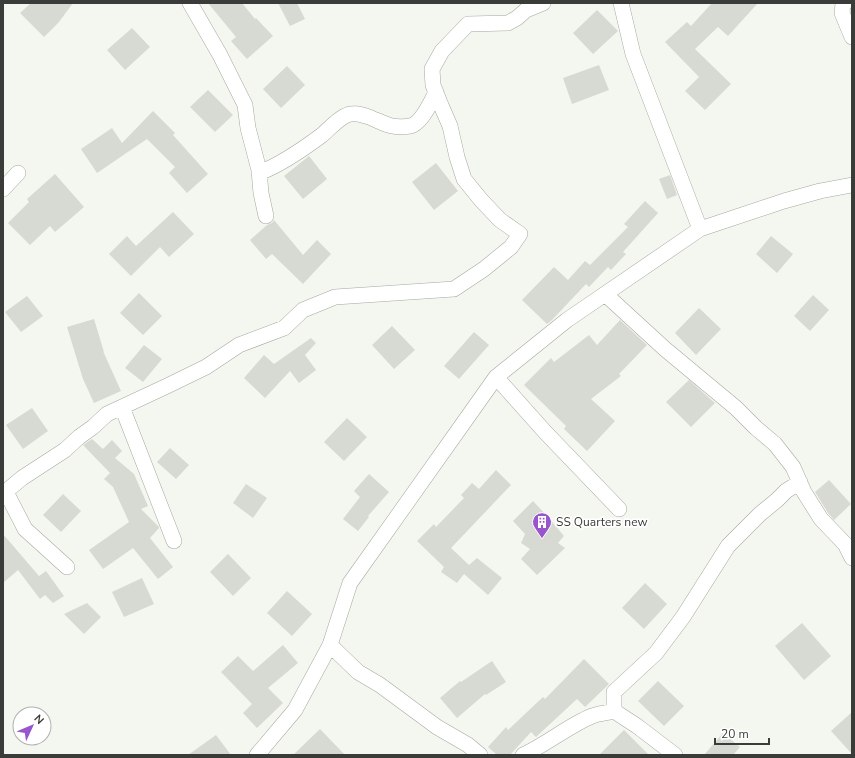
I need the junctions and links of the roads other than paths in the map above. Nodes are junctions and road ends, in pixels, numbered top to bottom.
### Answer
1 (190, 3) edge
2 (543, 3) edge
3 (621, 3) edge
4 (843, 3) edge
5 (852, 37) edge
6 (436, 92) junction
7 (18, 173) dead end
8 (259, 173) junction
9 (852, 185) edge
10 (3, 189) edge
11 (266, 216) dead end
12 (700, 229) junction
13 (605, 294) junction
14 (496, 377) junction
15 (122, 407) junction
16 (800, 482) junction
17 (4, 493) edge
18 (619, 509) dead end
19 (174, 541) dead end
20 (852, 558) edge
21 (67, 567) dead end
22 (330, 645) junction
23 (614, 711) junction
24 (257, 755) edge
25 (480, 755) edge
26 (523, 755) edge
27 (675, 755) edge

1 - 8 street
2 - 6 street
3 - 12 street
4 - 5 street
6 - 8 street
6 - 15 street
7 - 10 street
8 - 11 street
9 - 12 street
12 - 13 street
13 - 14 street
13 - 16 street
14 - 18 street
14 - 22 street
15 - 17 street
15 - 19 street
16 - 20 street
16 - 23 street
17 - 21 street
22 - 24 street
22 - 25 street
23 - 26 street
23 - 27 street

